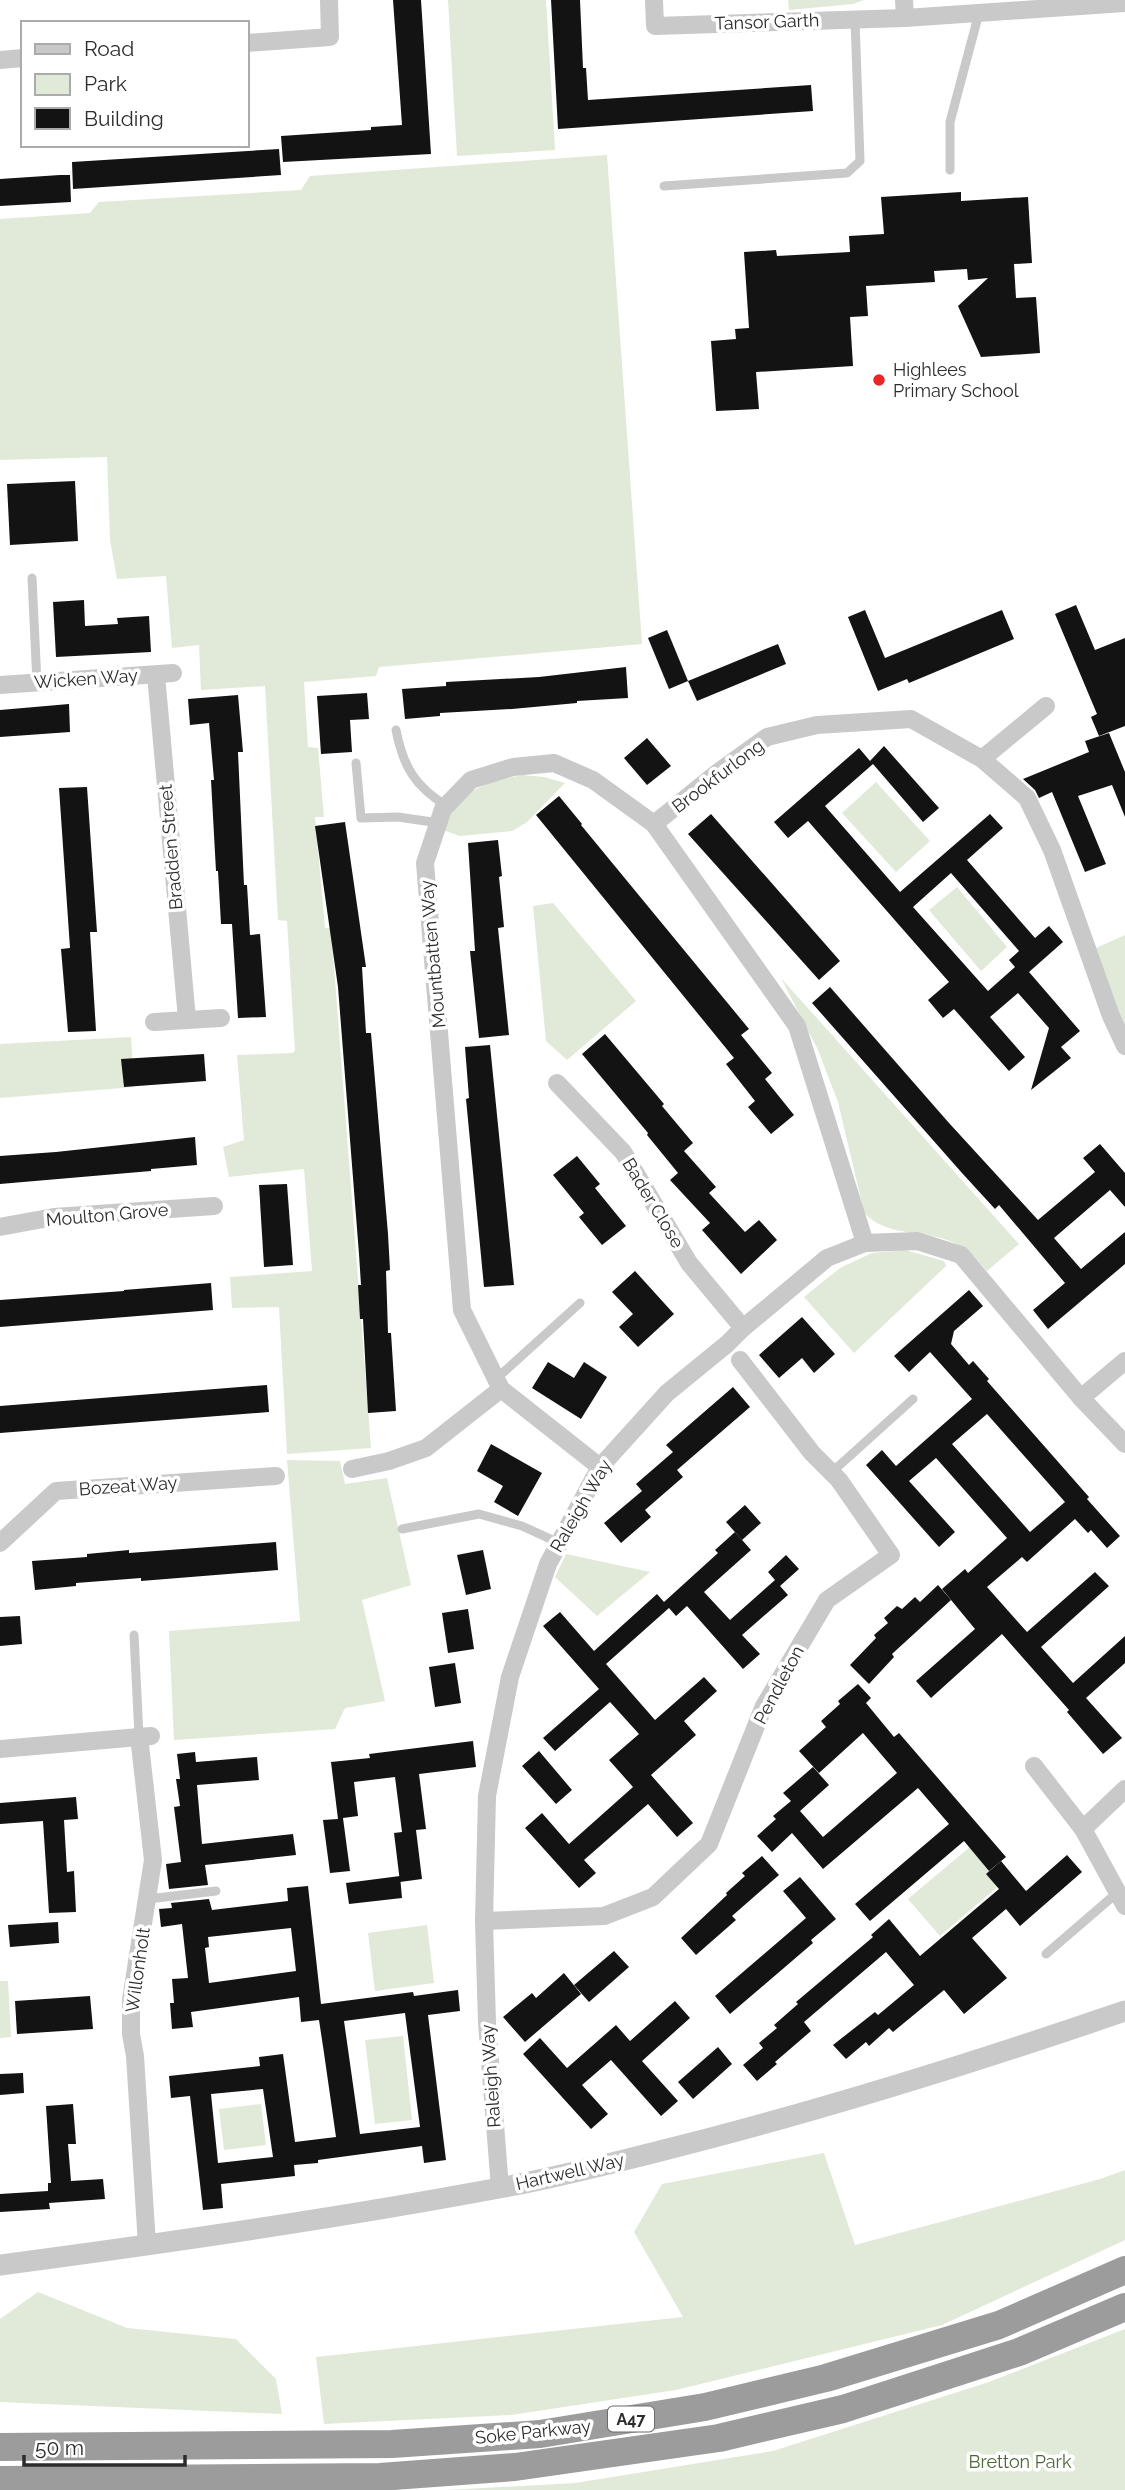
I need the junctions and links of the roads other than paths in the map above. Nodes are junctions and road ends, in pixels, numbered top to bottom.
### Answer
1 (329, 0) edge
2 (654, 0) edge
3 (904, 0) edge
4 (1125, 3) edge
5 (979, 13) junction
6 (905, 18) junction
7 (855, 20) junction
8 (248, 43) edge
9 (21, 58) edge
10 (0, 60) edge
11 (950, 170) dead end
12 (664, 186) dead end
13 (32, 578) dead end
14 (164, 674) joint
15 (37, 683) junction
16 (0, 685) edge
17 (1046, 706) dead end
18 (396, 730) dead end
19 (982, 759) junction
20 (356, 762) dead end
21 (443, 814) junction
22 (654, 824) junction
23 (187, 1018) junction
24 (221, 1018) dead end
25 (155, 1021) dead end
26 (1125, 1046) edge
27 (557, 1083) dead end
28 (214, 1206) dead end
29 (0, 1227) edge
30 (865, 1242) junction
31 (579, 1303) dead end
32 (743, 1328) junction
33 (740, 1360) dead end
34 (1125, 1361) edge
35 (499, 1384) junction
36 (1081, 1398) junction
37 (913, 1399) dead end
38 (1125, 1444) edge
39 (600, 1467) junction
40 (352, 1469) dead end
41 (832, 1472) junction
42 (276, 1476) dead end
43 (402, 1529) dead end
44 (559, 1543) junction
45 (0, 1544) edge
46 (134, 1635) dead end
47 (145, 1736) junction
48 (0, 1749) edge
49 (1034, 1766) dead end
50 (1125, 1789) edge
51 (1083, 1829) junction
52 (216, 1891) dead end
53 (148, 1899) junction
54 (1122, 1899) edge
55 (484, 1921) junction
56 (1046, 1954) dead end
57 (1125, 2011) edge
58 (500, 2188) junction
59 (147, 2245) junction
60 (0, 2265) edge
61 (1125, 2270) edge
62 (1125, 2307) edge
63 (0, 2433) edge
64 (114, 2445) junction
65 (0, 2447) edge
66 (152, 2478) junction
67 (0, 2480) edge
68 (45, 2490) edge

1 - 8 street
2 - 7 street, Tansor Garth
3 - 6 street
4 - 5 street, Tansor Garth
5 - 6 street, Tansor Garth
5 - 11 lane
6 - 7 street, Tansor Garth
7 - 12 lane
9 - 10 street
13 - 15 lane
14 - 15 street, Wicken Way
14 - 23 street, Bradden Street
15 - 16 street, Wicken Way
17 - 19 street
18 - 21 lane
19 - 22 street, Brookfurlong
19 - 26 street, Brookfurlong
20 - 21 lane
21 - 22 street, Mountbatten Way
21 - 35 street, Mountbatten Way
22 - 30 street, Mountbatten Way
23 - 24 street
23 - 25 street
27 - 32 street, Bader Close
28 - 29 street, Moulton Grove
30 - 32 street, Raleigh Way
30 - 36 street, Raleigh Way
31 - 35 lane
32 - 39 street, Raleigh Way
33 - 41 street, Pendleton
34 - 36 street
35 - 39 street, Mountbatten Way
35 - 40 street
36 - 38 street, Raleigh Way
37 - 41 lane
39 - 44 street, Raleigh Way
41 - 55 street, Pendleton
42 - 45 street, Bozeat Way
43 - 44 lane
44 - 55 street, Raleigh Way
46 - 47 lane, Willonholt
47 - 48 street
47 - 53 street, Willonholt
49 - 51 street
50 - 51 street
51 - 54 street
52 - 53 lane
53 - 59 street, Willonholt
54 - 56 lane
55 - 58 street, Raleigh Way
57 - 58 street, Hartwell Way
58 - 59 street, Hartwell Way
59 - 60 street, Hartwell Way
61 - 64 highway, Soke Parkway / A47
62 - 66 highway, Soke Parkway / A47
63 - 64 highway, A47
64 - 65 highway, Soke Parkway / A47
66 - 67 highway, Soke Parkway / A47
66 - 68 highway, A47

